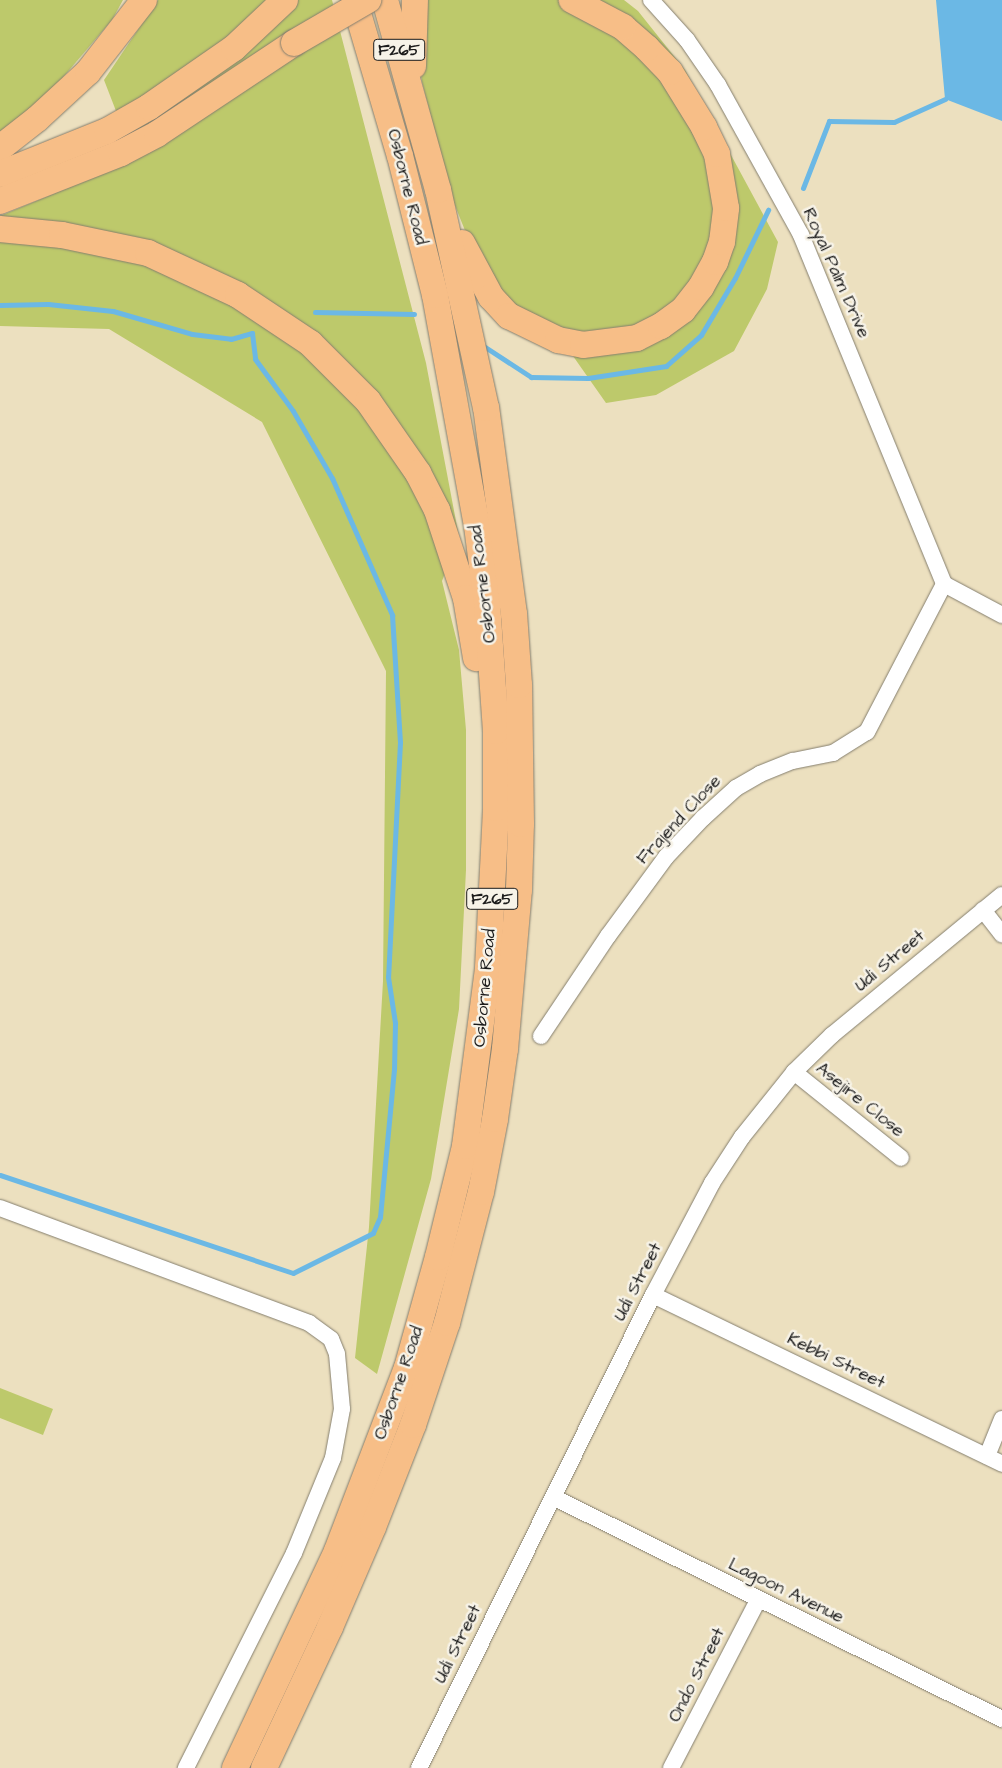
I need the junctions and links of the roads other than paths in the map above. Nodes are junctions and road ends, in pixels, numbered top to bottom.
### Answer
1 (144, 0) edge
2 (285, 0) edge
3 (354, 0) edge
4 (368, 0) edge
5 (385, 0) edge
6 (415, 0) edge
7 (572, 0) edge
8 (651, 0) edge
9 (413, 100) junction
10 (0, 148) edge
11 (0, 174) edge
12 (438, 190) junction
13 (0, 201) edge
14 (0, 229) edge
15 (944, 584) junction
16 (1002, 614) edge
17 (496, 731) junction
18 (1002, 895) edge
19 (982, 910) junction
20 (1002, 934) edge
21 (541, 1036) dead end
22 (794, 1072) junction
23 (901, 1158) dead end
24 (0, 1208) edge
25 (653, 1295) junction
26 (1002, 1419) edge
27 (987, 1456) junction
28 (1002, 1464) edge
29 (554, 1498) junction
30 (758, 1600) junction
31 (1002, 1719) edge
32 (186, 1768) edge
33 (235, 1768) edge
34 (264, 1768) edge
35 (419, 1768) edge
36 (671, 1768) edge

1 - 10 main road
2 - 11 main road
3 - 17 main road, Osborne Road / F265
4 - 13 main road, bridge
5 - 9 main road, Osborne Road / F265
6 - 9 main road
7 - 12 main road
8 - 15 street, Royal Palm Drive
9 - 12 main road, Osborne Road / F265
12 - 34 main road, Osborne Road / F265
14 - 17 main road
15 - 16 street
15 - 21 street, Frajend Close
17 - 33 main road, Osborne Road / F265
18 - 19 street, Udi Street
19 - 20 street
19 - 22 street, Udi Street
22 - 23 street, Asejire Close
22 - 25 street, Udi Street
24 - 32 street
25 - 27 street, Kebbi Street
25 - 29 street, Udi Street
26 - 27 street
27 - 28 street, Kebbi Street
29 - 30 street, Lagoon Avenue
29 - 35 street, Udi Street
30 - 31 street, Lagoon Avenue
30 - 36 street, Ondo Street

